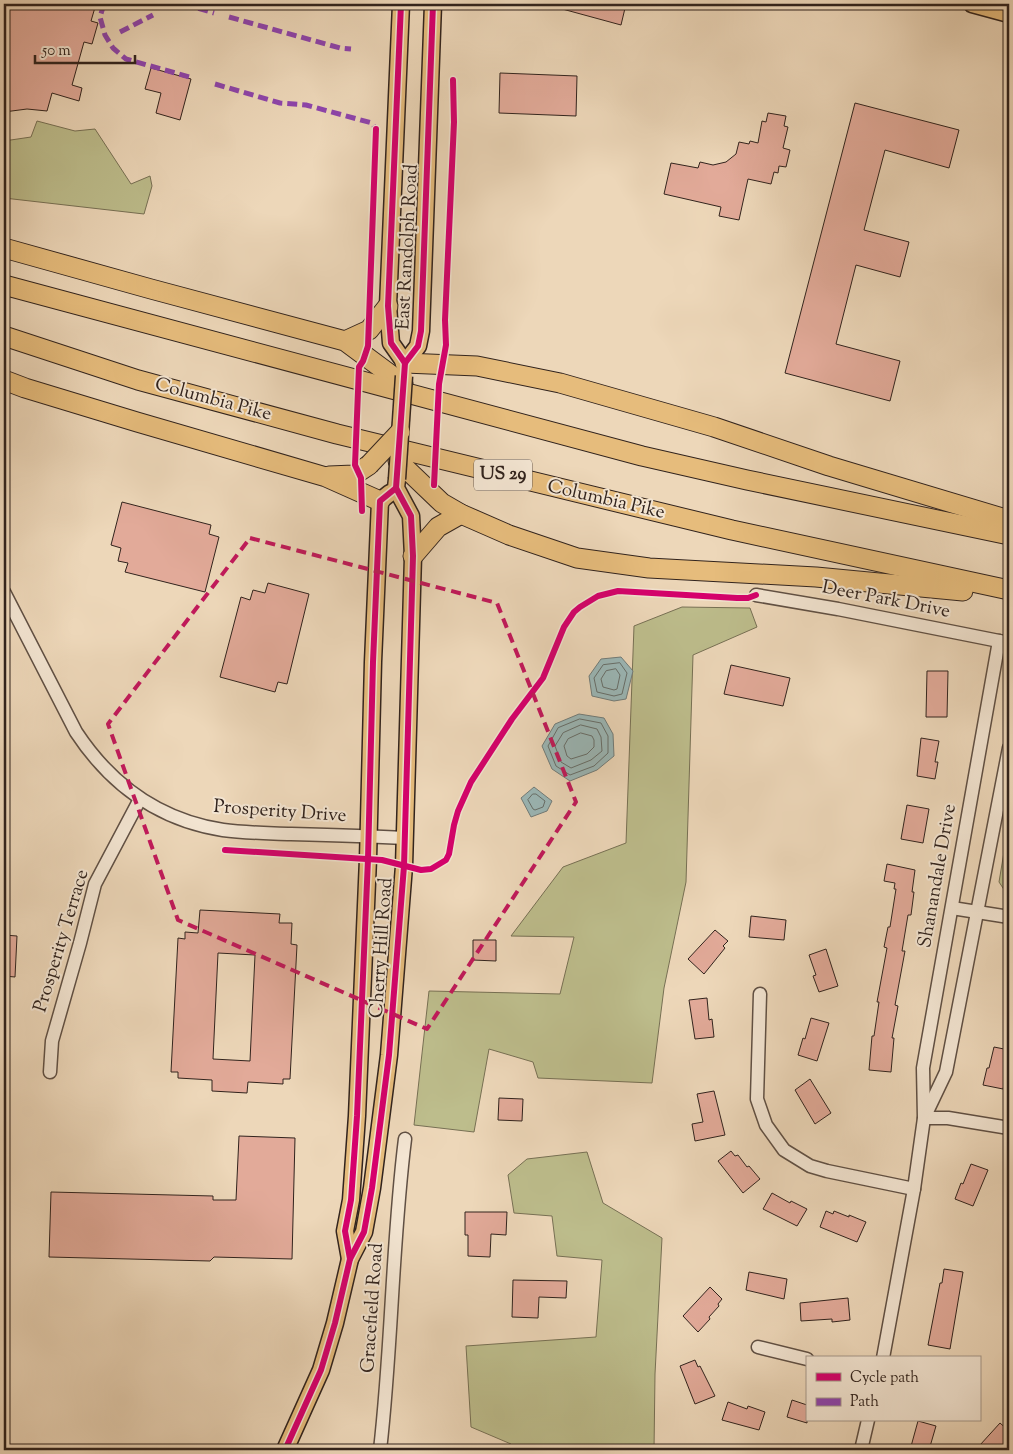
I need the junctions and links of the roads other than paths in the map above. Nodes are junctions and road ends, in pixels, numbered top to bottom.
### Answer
1 (401, 4) edge
2 (433, 4) edge
3 (972, 4) edge
4 (1009, 14) edge
5 (4, 248) edge
6 (4, 285) edge
7 (388, 306) junction
8 (4, 336) edge
9 (345, 340) junction
10 (401, 374) junction
11 (4, 380) edge
12 (400, 432) junction
13 (326, 476) junction
14 (397, 476) junction
15 (380, 501) junction
16 (461, 514) junction
17 (1009, 520) edge
18 (1009, 535) edge
19 (413, 556) junction
20 (1009, 590) edge
21 (4, 592) edge
22 (756, 595) dead end
23 (1009, 595) edge
24 (1004, 642) edge
25 (1009, 748) edge
26 (140, 799) junction
27 (368, 836) junction
28 (404, 838) junction
29 (952, 908) junction
30 (977, 912) junction
31 (1009, 917) edge
32 (760, 994) dead end
33 (50, 1072) dead end
34 (924, 1118) junction
35 (1009, 1128) edge
36 (405, 1139) dead end
37 (914, 1189) junction
38 (350, 1259) junction
39 (758, 1347) dead end
40 (883, 1356) edge
41 (806, 1359) edge
42 (868, 1422) edge
43 (285, 1450) edge
44 (380, 1450) edge
45 (861, 1450) edge

1 - 7 main road, East Randolph Road
2 - 10 main road, East Randolph Road
3 - 4 main road
5 - 9 highway
6 - 18 highway
7 - 9 highway
7 - 10 main road, East Randolph Road
8 - 20 highway, Columbia Pike / US 29
9 - 10 highway
10 - 12 main road, bridge
10 - 17 highway
11 - 13 highway
12 - 13 highway, bridge
12 - 14 main road, bridge
13 - 15 highway
14 - 15 main road
14 - 16 highway
14 - 19 main road, Cherry Hill Road
15 - 27 main road, Cherry Hill Road
16 - 19 highway
16 - 23 highway
19 - 28 main road, Cherry Hill Road
21 - 26 street, Prosperity Drive
22 - 24 street, Deer Park Drive
24 - 29 street, Shanandale Drive
25 - 30 street, Shanandale Drive
26 - 27 street, Prosperity Drive
26 - 33 street, Prosperity Terrace
27 - 28 street, Prosperity Drive
27 - 38 main road, Cherry Hill Road
28 - 38 main road, Cherry Hill Road
29 - 30 street
29 - 34 street, Shanandale Drive
30 - 31 street
30 - 34 street, Shanandale Drive
32 - 37 street
34 - 35 street
34 - 37 street, Shanandale Drive
36 - 44 street, Gracefield Road
37 - 40 street, Shanandale Drive
38 - 43 main road, Cherry Hill Road
39 - 41 street
42 - 45 street

